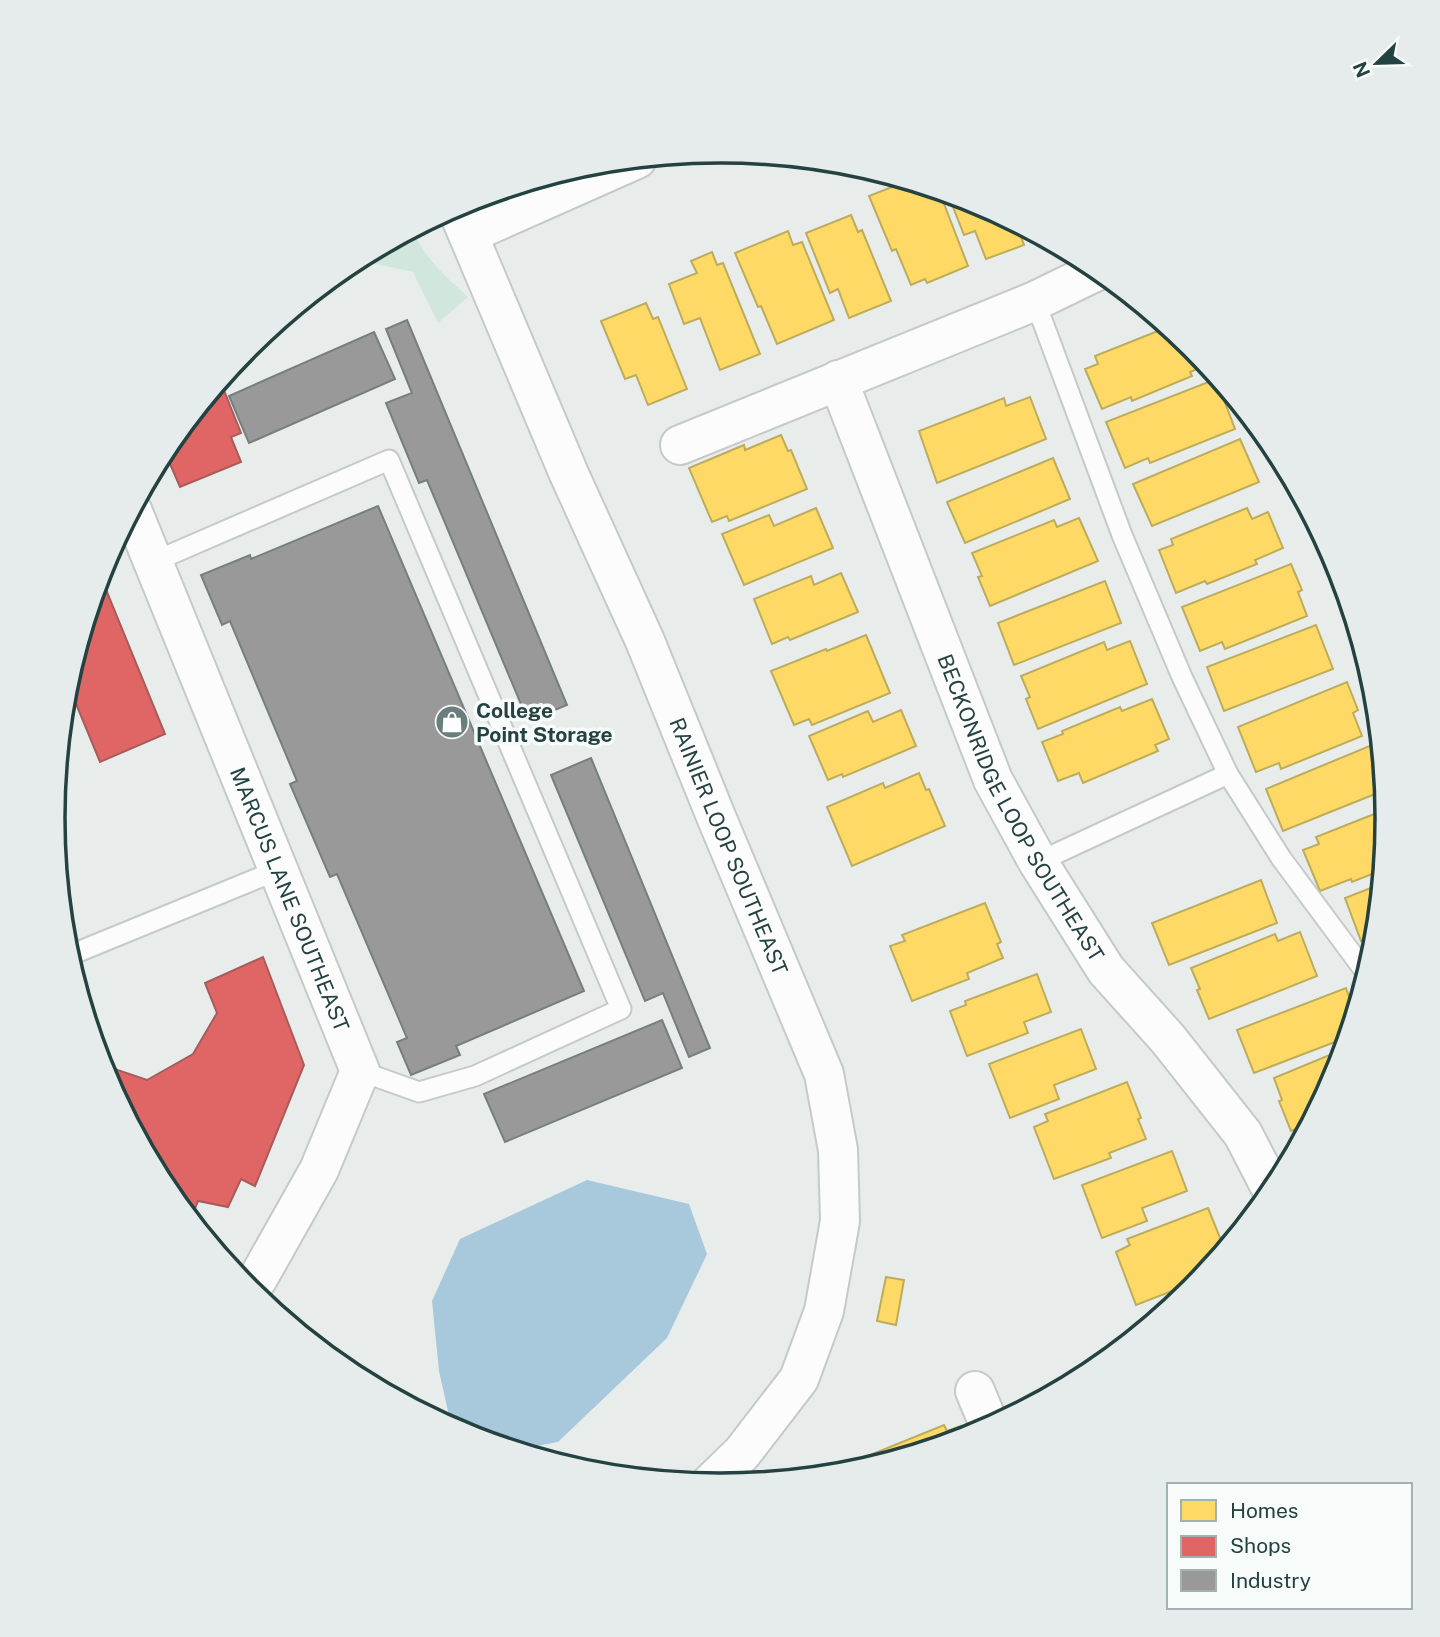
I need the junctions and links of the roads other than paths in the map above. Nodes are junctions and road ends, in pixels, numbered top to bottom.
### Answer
1 (580, 179) edge
2 (462, 220) edge
3 (1087, 276) edge
4 (1035, 301) junction
5 (838, 380) junction
6 (680, 445) dead end
7 (136, 521) edge
8 (153, 562) junction
9 (1228, 774) junction
10 (1038, 862) junction
11 (278, 870) junction
12 (78, 952) edge
13 (1359, 963) edge
14 (360, 1071) junction
15 (1267, 1180) edge
16 (256, 1281) edge
17 (975, 1391) dead end
18 (986, 1417) edge
19 (748, 1468) edge

1 - 2 street
2 - 19 street, RAINIER LOOP SOUTHEAST
3 - 4 street
4 - 5 street
4 - 9 lane
5 - 6 street
5 - 10 street, BECKONRIDGE LOOP SOUTHEAST
7 - 8 street, MARCUS LANE SOUTHEAST
8 - 11 street, MARCUS LANE SOUTHEAST
8 - 14 lane
9 - 10 lane
9 - 13 lane
10 - 15 street, BECKONRIDGE LOOP SOUTHEAST
11 - 12 lane
11 - 14 street, MARCUS LANE SOUTHEAST
14 - 16 street
17 - 18 street

